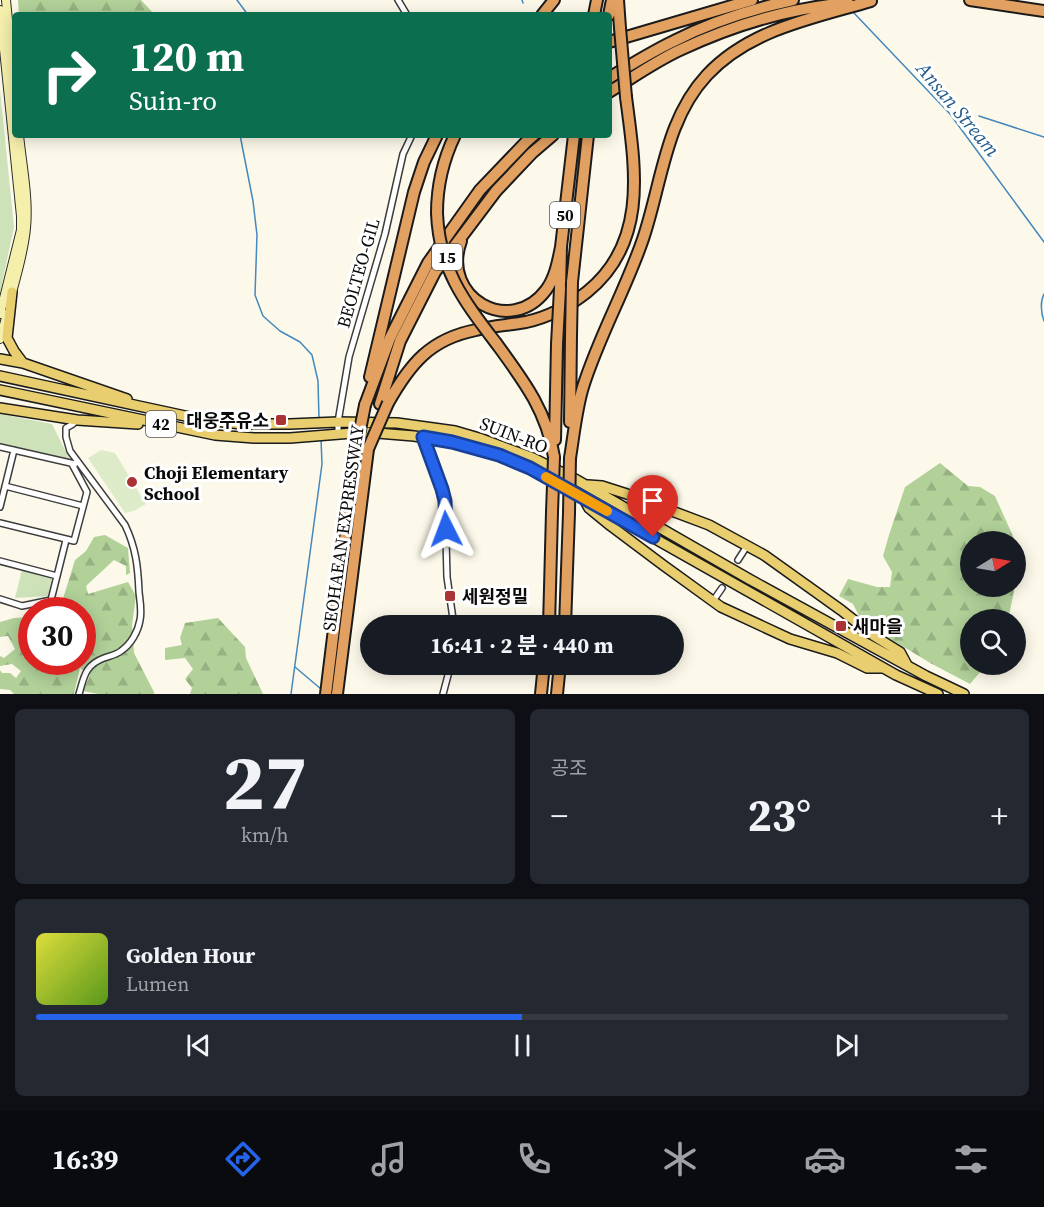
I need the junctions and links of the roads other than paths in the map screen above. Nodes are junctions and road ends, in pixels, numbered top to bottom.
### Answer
1 (6, 0) edge
2 (554, 0) edge
3 (618, 0) edge
4 (752, 0) edge
5 (793, 0) edge
6 (883, 0) edge
7 (970, 0) edge
8 (871, 1) edge
9 (980, 1) edge
10 (0, 10) edge
11 (824, 10) junction
12 (1044, 11) edge
13 (544, 12) edge
14 (612, 41) edge
15 (12, 61) edge
16 (612, 76) edge
17 (612, 90) edge
18 (12, 128) edge
19 (13, 138) edge
20 (19, 138) edge
21 (411, 138) edge
22 (436, 138) edge
23 (454, 138) edge
24 (531, 138) edge
25 (550, 138) edge
26 (574, 138) edge
27 (588, 138) edge
28 (465, 233) junction
29 (561, 247) junction
30 (12, 292) junction
31 (0, 314) edge
32 (0, 337) edge
33 (0, 359) edge
34 (23, 363) junction
35 (0, 376) edge
36 (4, 391) edge
37 (384, 403) junction
38 (365, 405) junction
39 (0, 408) edge
40 (155, 410) junction
41 (77, 420) junction
42 (334, 422) junction
43 (172, 426) junction
44 (335, 435) junction
45 (423, 437) junction
46 (0, 447) edge
47 (14, 450) junction
48 (554, 457) junction
49 (570, 458) junction
50 (72, 464) junction
51 (80, 464) junction
52 (584, 484) junction
53 (5, 486) junction
54 (582, 497) junction
55 (83, 506) junction
56 (0, 507) edge
57 (0, 523) edge
58 (66, 540) junction
59 (747, 546) junction
60 (738, 560) tunnel mouth
61 (0, 561) edge
62 (57, 576) junction
63 (722, 588) tunnel mouth
64 (0, 599) edge
65 (713, 601) junction
66 (452, 615) edge
67 (549, 615) edge
68 (565, 615) edge
69 (907, 665) junction
70 (885, 668) junction
71 (448, 675) edge
72 (543, 675) edge
73 (559, 675) edge
74 (334, 677) junction
75 (79, 694) edge
76 (326, 694) edge
77 (337, 694) edge
78 (444, 694) edge
79 (541, 694) edge
80 (557, 694) edge
81 (938, 694) edge
82 (964, 694) edge

1 - 15 street
2 - 13 highway
3 - 37 highway, bridge
4 - 14 highway
5 - 16 highway
6 - 8 highway
7 - 9 highway
8 - 11 highway
9 - 12 highway
10 - 18 street
11 - 17 highway
11 - 49 highway
19 - 31 street
20 - 30 street
21 - 42 street, BEOLTEO-GIL
22 - 38 highway
23 - 48 highway, bridge
24 - 38 highway, SEOHAEAN EXPRESSWAY / 15
25 - 28 highway, SEOHAEAN EXPRESSWAY / 15
26 - 29 highway, 50
27 - 49 highway, 50, bridge
28 - 29 highway
28 - 37 highway, SEOHAEAN EXPRESSWAY / 15
29 - 48 highway, 50, bridge
30 - 32 street
30 - 34 main road
33 - 34 main road
34 - 40 main road
35 - 40 main road, SUIN-RO / 42
36 - 43 main road, SUIN-RO / 42
37 - 74 highway, SEOHAEAN EXPRESSWAY / 15, bridge
38 - 74 highway, SEOHAEAN EXPRESSWAY / 15, bridge
39 - 41 main road
40 - 42 main road, SUIN-RO / 42
41 - 43 main road
41 - 51 street
42 - 44 street, BEOLTEO-GIL
42 - 52 main road, SUIN-RO / 42
43 - 44 main road, SUIN-RO / 42
44 - 45 main road, SUIN-RO / 42
45 - 54 main road, SUIN-RO / 42
45 - 66 street
46 - 47 street
47 - 50 street
47 - 53 street
48 - 67 highway, 50, bridge
49 - 68 highway, 50, bridge
50 - 51 street
50 - 55 street
51 - 75 street
52 - 59 main road
52 - 69 main road, SUIN-RO / 42
53 - 55 street
53 - 56 street
54 - 65 main road
54 - 70 main road, SUIN-RO / 42
55 - 58 street
57 - 58 street
58 - 62 street
59 - 60 street
59 - 69 main road
61 - 62 street
62 - 64 street
63 - 65 street
65 - 70 main road
69 - 82 main road, SUIN-RO / 42
70 - 81 main road, SUIN-RO / 42
71 - 78 street
72 - 79 highway
73 - 80 highway
74 - 76 highway, SEOHAEAN EXPRESSWAY / 15
74 - 77 highway, SEOHAEAN EXPRESSWAY / 15

